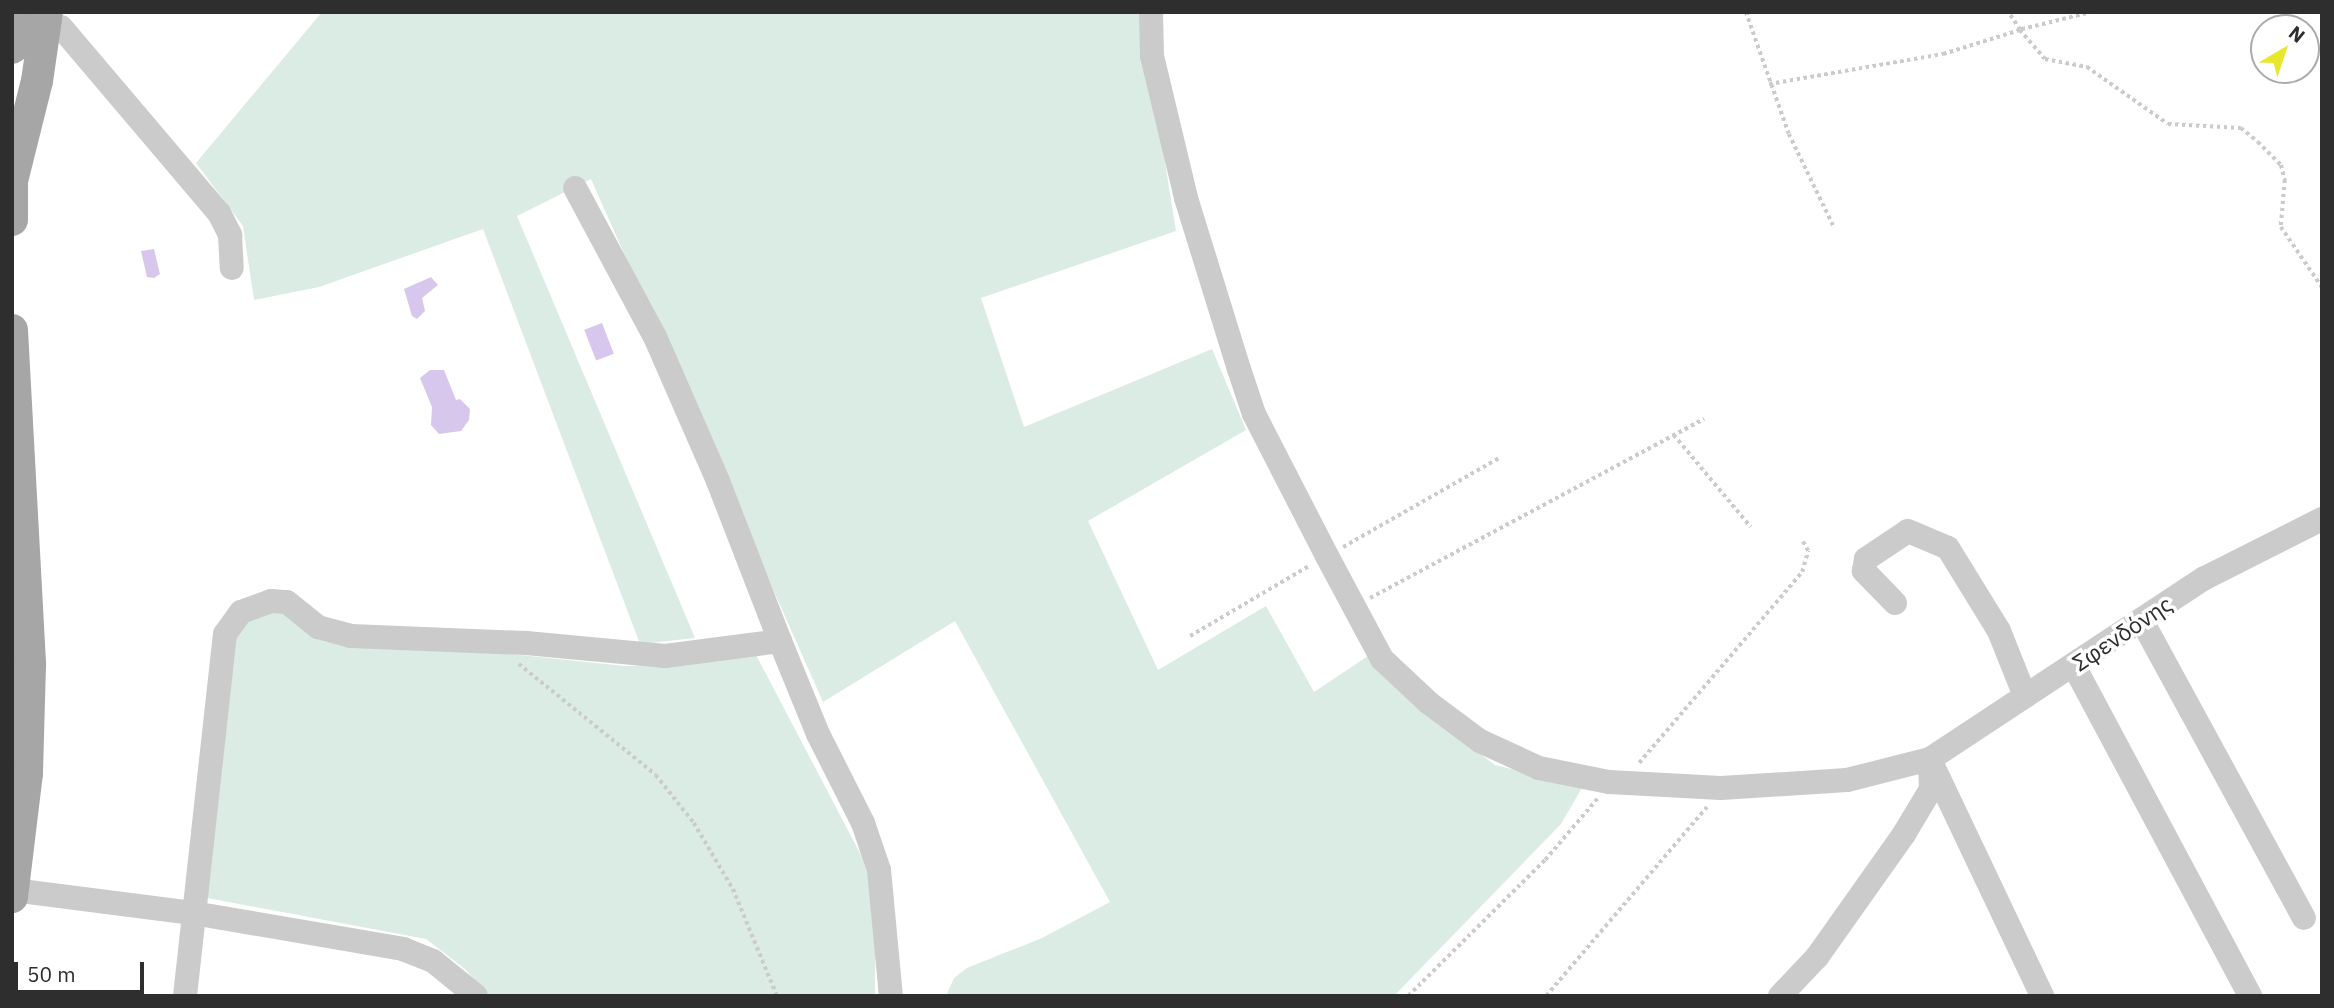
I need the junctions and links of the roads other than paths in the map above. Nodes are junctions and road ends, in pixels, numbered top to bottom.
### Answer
1 (17, 12) edge
2 (1151, 12) edge
3 (58, 17) edge
4 (12, 48) edge
5 (12, 160) edge
6 (13, 177) edge
7 (575, 188) dead end
8 (12, 220) edge
9 (232, 268) dead end
10 (12, 330) edge
11 (2322, 519) edge
12 (1895, 603) dead end
13 (2142, 621) junction
14 (780, 641) junction
15 (2074, 666) junction
16 (2025, 696) junction
17 (1930, 760) junction
18 (13, 894) edge
19 (193, 914) junction
20 (2304, 918) dead end
21 (185, 996) edge
22 (476, 996) edge
23 (891, 996) edge
24 (1780, 996) edge
25 (2042, 996) edge
26 (2249, 996) edge

1 - 4 main road
2 - 17 street
3 - 6 main road
3 - 9 street
5 - 6 main road
6 - 8 main road
7 - 14 street
10 - 18 main road
11 - 13 street, Σφενδόνης
12 - 16 street
13 - 15 street, Σφενδόνης
13 - 20 street
14 - 19 street
14 - 23 street
15 - 16 street, Σφενδόνης
15 - 26 street
16 - 17 street, Σφενδόνης
17 - 24 street
17 - 25 street
18 - 19 street
19 - 21 street
19 - 22 street

